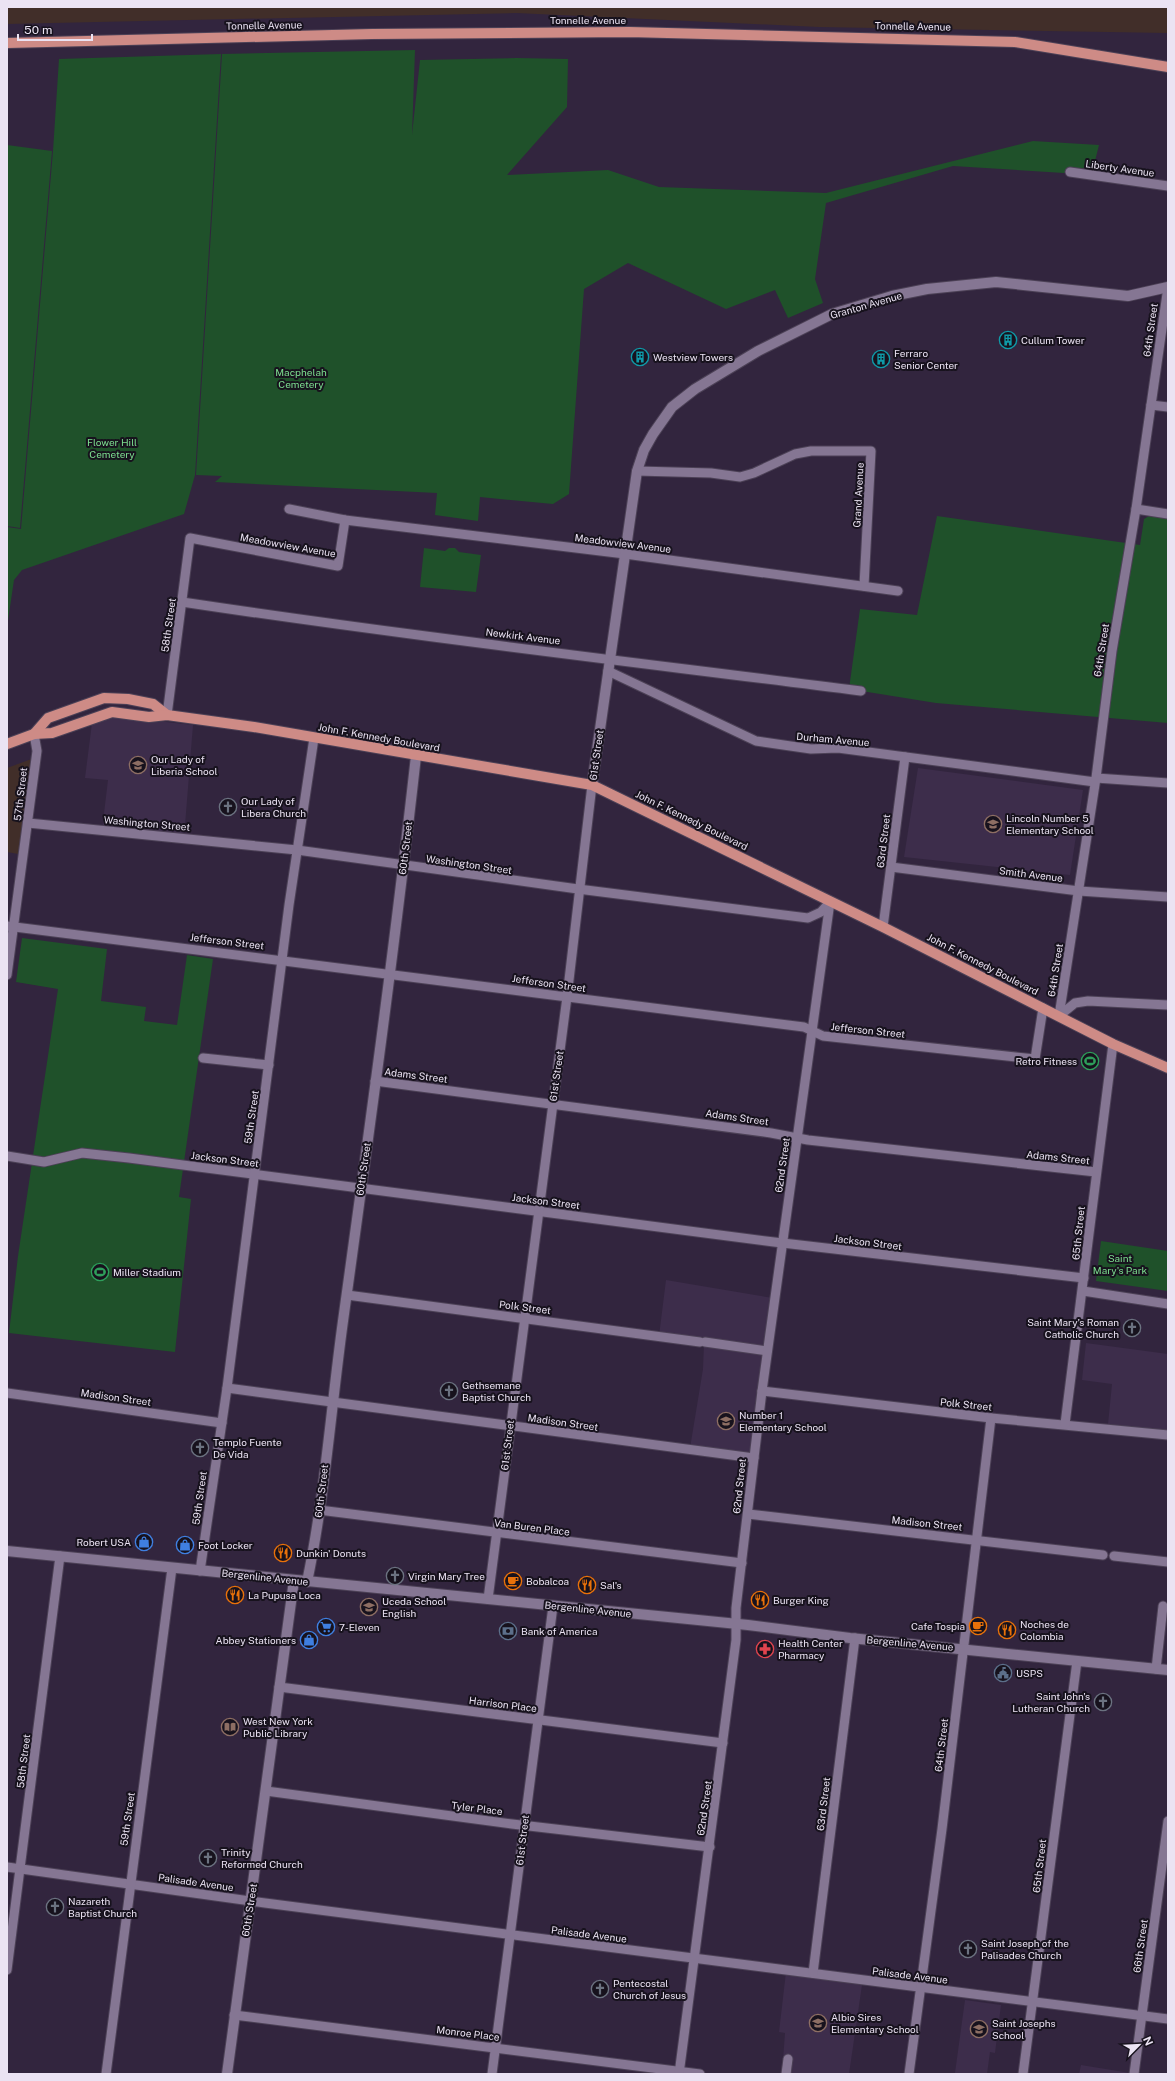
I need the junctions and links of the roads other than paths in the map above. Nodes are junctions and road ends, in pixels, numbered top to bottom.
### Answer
1 (7, 43) edge
2 (1168, 67) edge
3 (1070, 172) dead end
4 (1168, 186) edge
5 (1168, 287) edge
6 (1151, 405) junction
7 (1168, 407) edge
8 (637, 471) junction
9 (289, 509) dead end
10 (1136, 509) junction
11 (1168, 514) edge
12 (345, 520) junction
13 (190, 538) joint
14 (625, 554) junction
15 (864, 586) junction
16 (898, 590) dead end
17 (182, 602) junction
18 (610, 659) junction
19 (608, 671) junction
20 (861, 692) dead end
21 (167, 715) junction
22 (34, 734) junction
23 (314, 738) junction
24 (7, 744) edge
25 (416, 756) junction
26 (905, 757) junction
27 (1095, 780) junction
28 (1168, 783) edge
29 (592, 785) junction
30 (28, 823) junction
31 (297, 850) junction
32 (403, 866) junction
33 (891, 867) junction
34 (578, 889) junction
35 (1079, 891) junction
36 (1168, 897) edge
37 (830, 902) junction
38 (10, 926) edge
39 (883, 927) junction
40 (282, 959) junction
41 (390, 973) junction
42 (7, 975) edge
43 (567, 997) junction
44 (1168, 1005) edge
45 (1043, 1008) junction
46 (1060, 1016) junction
47 (812, 1031) junction
48 (1113, 1044) junction
49 (203, 1058) dead end
50 (269, 1065) junction
51 (1168, 1068) edge
52 (375, 1081) junction
53 (552, 1103) junction
54 (797, 1137) junction
55 (7, 1156) edge
56 (1096, 1172) junction
57 (254, 1173) junction
58 (361, 1188) junction
59 (538, 1211) junction
60 (782, 1243) junction
61 (1084, 1278) junction
62 (1082, 1291) junction
63 (347, 1295) junction
64 (1168, 1304) edge
65 (523, 1318) junction
66 (767, 1351) junction
67 (227, 1388) junction
68 (762, 1391) junction
69 (7, 1394) edge
70 (332, 1402) junction
71 (991, 1418) junction
72 (222, 1423) junction
73 (1065, 1424) junction
74 (510, 1426) junction
75 (1168, 1435) edge
76 (754, 1458) junction
77 (319, 1510) junction
78 (748, 1514) junction
79 (497, 1534) junction
80 (977, 1539) junction
81 (7, 1551) edge
82 (1103, 1555) dead end
83 (60, 1556) junction
84 (1114, 1556) dead end
85 (1168, 1562) edge
86 (742, 1563) junction
87 (172, 1568) junction
88 (200, 1571) junction
89 (294, 1580) junction
90 (307, 1582) junction
91 (488, 1599) junction
92 (552, 1606) junction
93 (1163, 1606) dead end
94 (736, 1624) junction
95 (855, 1638) junction
96 (963, 1648) junction
97 (1077, 1661) junction
98 (1156, 1669) junction
99 (1168, 1670) edge
100 (279, 1686) junction
101 (538, 1719) junction
102 (723, 1743) junction
103 (266, 1791) junction
104 (1168, 1821) edge
105 (524, 1825) junction
106 (710, 1848) junction
107 (7, 1867) edge
108 (20, 1868) junction
109 (129, 1884) junction
110 (250, 1901) junction
111 (510, 1935) junction
112 (693, 1958) junction
113 (7, 1970) edge
114 (813, 1973) junction
115 (920, 1987) junction
116 (1032, 2001) junction
117 (234, 2014) junction
118 (1142, 2015) junction
119 (1168, 2018) edge
120 (495, 2048) junction
121 (788, 2059) dead end
122 (679, 2073) edge
123 (106, 2074) edge
124 (227, 2074) edge
125 (492, 2074) edge
126 (700, 2074) edge
127 (786, 2074) edge
128 (908, 2074) edge
129 (1023, 2074) edge
130 (1134, 2074) edge

1 - 2 main road, Tonnelle Avenue
3 - 4 street, Liberty Avenue
5 - 6 street, 64th Street
5 - 8 street, Granton Avenue
6 - 7 street
6 - 10 street, 64th Street
8 - 14 street, Granton Avenue
8 - 15 street, Grand Avenue
9 - 12 street, Meadowview Avenue
10 - 11 street
10 - 27 street, 64th Street
12 - 13 street, Meadowview Avenue
12 - 14 street, Meadowview Avenue
13 - 17 street, 58th Street
14 - 15 street, Meadowview Avenue
14 - 18 street, 61st Street
15 - 16 street, Meadowview Avenue
17 - 18 street, Newkirk Avenue
17 - 21 street, 58th Street
18 - 19 street, 61st Street
18 - 20 street, Newkirk Avenue
19 - 26 street, Durham Avenue
19 - 29 street, 61st Street
21 - 22 main road, John F. Kennedy Boulevard
21 - 22 main road, John F. Kennedy Boulevard
21 - 23 main road, John F. Kennedy Boulevard
22 - 24 main road, John F. Kennedy Boulevard
22 - 30 street, 57th Street
23 - 25 main road, John F. Kennedy Boulevard
23 - 31 street, 59th Street
25 - 29 main road, John F. Kennedy Boulevard
25 - 32 street, 60th Street
26 - 27 street, Durham Avenue
26 - 33 street, 63rd Street
27 - 28 street, Durham Avenue
27 - 35 street, 64th Street
29 - 34 street, 61st Street
29 - 37 main road, John F. Kennedy Boulevard
30 - 31 street, Washington Street
30 - 38 street, 57th Street
31 - 32 street, Washington Street
31 - 40 street, 59th Street
32 - 34 street, Washington Street
32 - 41 street, 60th Street
33 - 35 street, Smith Avenue
33 - 39 street, 63rd Street
34 - 37 street, Washington Street
34 - 43 street, 61st Street
35 - 36 street, Smith Avenue
35 - 46 street, 64th Street
37 - 39 main road, John F. Kennedy Boulevard
37 - 47 street, 62nd Street
38 - 40 street, Jefferson Street
38 - 42 street, 57th Street
39 - 45 main road, John F. Kennedy Boulevard
40 - 41 street, Jefferson Street
40 - 50 street, 59th Street
41 - 43 street, Jefferson Street
41 - 52 street, 60th Street
43 - 47 street, Jefferson Street
43 - 53 street, 61st Street
44 - 46 street
45 - 46 main road, John F. Kennedy Boulevard
45 - 47 street, Jefferson Street
46 - 48 main road, John F. Kennedy Boulevard
47 - 54 street, 62nd Street
48 - 51 main road, John F. Kennedy Boulevard
48 - 56 street, 65th Street
49 - 50 street
50 - 57 street, 59th Street
52 - 53 street, Adams Street
52 - 58 street, 60th Street
53 - 54 street, Adams Street
53 - 59 street, 61st Street
54 - 56 street, Adams Street
54 - 60 street, 62nd Street
55 - 57 street, Jackson Street
56 - 61 street, 65th Street
57 - 58 street, Jackson Street
57 - 67 street, 59th Street
58 - 59 street, Jackson Street
58 - 63 street, 60th Street
59 - 60 street, Jackson Street
59 - 65 street, 61st Street
60 - 61 street, Jackson Street
60 - 66 street, 62nd Street
61 - 62 street, 65th Street
62 - 64 street
62 - 73 street, 65th Street
63 - 65 street, Polk Street
63 - 70 street, 60th Street
65 - 66 street, Polk Street
65 - 74 street, 61st Street
66 - 68 street, 62nd Street
67 - 70 street, Madison Street
67 - 72 street, 59th Street
68 - 71 street, Polk Street
68 - 76 street, 62nd Street
69 - 72 street, Madison Street
70 - 74 street, Madison Street
70 - 77 street, 60th Street
71 - 73 street, Polk Street
71 - 80 street, 64th Street
72 - 88 street, 59th Street
73 - 75 street, Polk Street
74 - 76 street, Madison Street
74 - 79 street, 61st Street
76 - 78 street, 62nd Street
77 - 79 street, Van Buren Place
77 - 90 street, 60th Street
78 - 80 street, Madison Street
78 - 86 street, 62nd Street
79 - 86 street, Van Buren Place
79 - 91 street, 61st Street
80 - 82 street, Madison Street
80 - 96 street, 64th Street
81 - 83 street, Bergenline Avenue
83 - 87 street, Bergenline Avenue
83 - 108 street, 58th Street
84 - 85 street
86 - 94 street, 62nd Street
87 - 88 street, Bergenline Avenue
87 - 109 street, 59th Street
88 - 89 street, Bergenline Avenue
89 - 90 street, Bergenline Avenue
89 - 100 street, 60th Street
90 - 91 street, Bergenline Avenue
91 - 92 street, Bergenline Avenue
92 - 94 street, Bergenline Avenue
92 - 101 street, 61st Street
93 - 98 street
94 - 95 street, Bergenline Avenue
94 - 102 street, 62nd Street
95 - 96 street, Bergenline Avenue
95 - 114 street, 63rd Street
96 - 97 street, Bergenline Avenue
96 - 115 street, 64th Street
97 - 98 street, Bergenline Avenue
97 - 116 street, 65th Street
98 - 99 street, Bergenline Avenue
100 - 101 street, Harrison Place
100 - 103 street, 60th Street
101 - 102 street, Harrison Place
101 - 105 street, 61st Street
102 - 106 street, 62nd Street
103 - 105 street, Tyler Place
103 - 110 street, 60th Street
104 - 118 street, 66th Street
105 - 106 street, Tyler Place
105 - 111 street, 61st Street
106 - 112 street, 62nd Street
107 - 108 street, Palisade Avenue
108 - 109 street, Palisade Avenue
108 - 113 street, 58th Street
109 - 110 street, Palisade Avenue
109 - 123 street, 59th Street
110 - 111 street, Palisade Avenue
110 - 117 street, 60th Street
111 - 112 street, Palisade Avenue
111 - 120 street, 61st Street
112 - 114 street, Palisade Avenue
112 - 122 street, 62nd Street
114 - 115 street, Palisade Avenue
115 - 116 street, Palisade Avenue
115 - 128 street, 64th Street
116 - 118 street, Palisade Avenue
116 - 129 street, 65th Street
117 - 120 street, Monroe Place
117 - 124 street, 60th Street
118 - 119 street, Palisade Avenue
118 - 130 street, 66th Street
120 - 122 street, Monroe Place
120 - 125 street, 61st Street
121 - 127 street
122 - 126 street, Monroe Place

